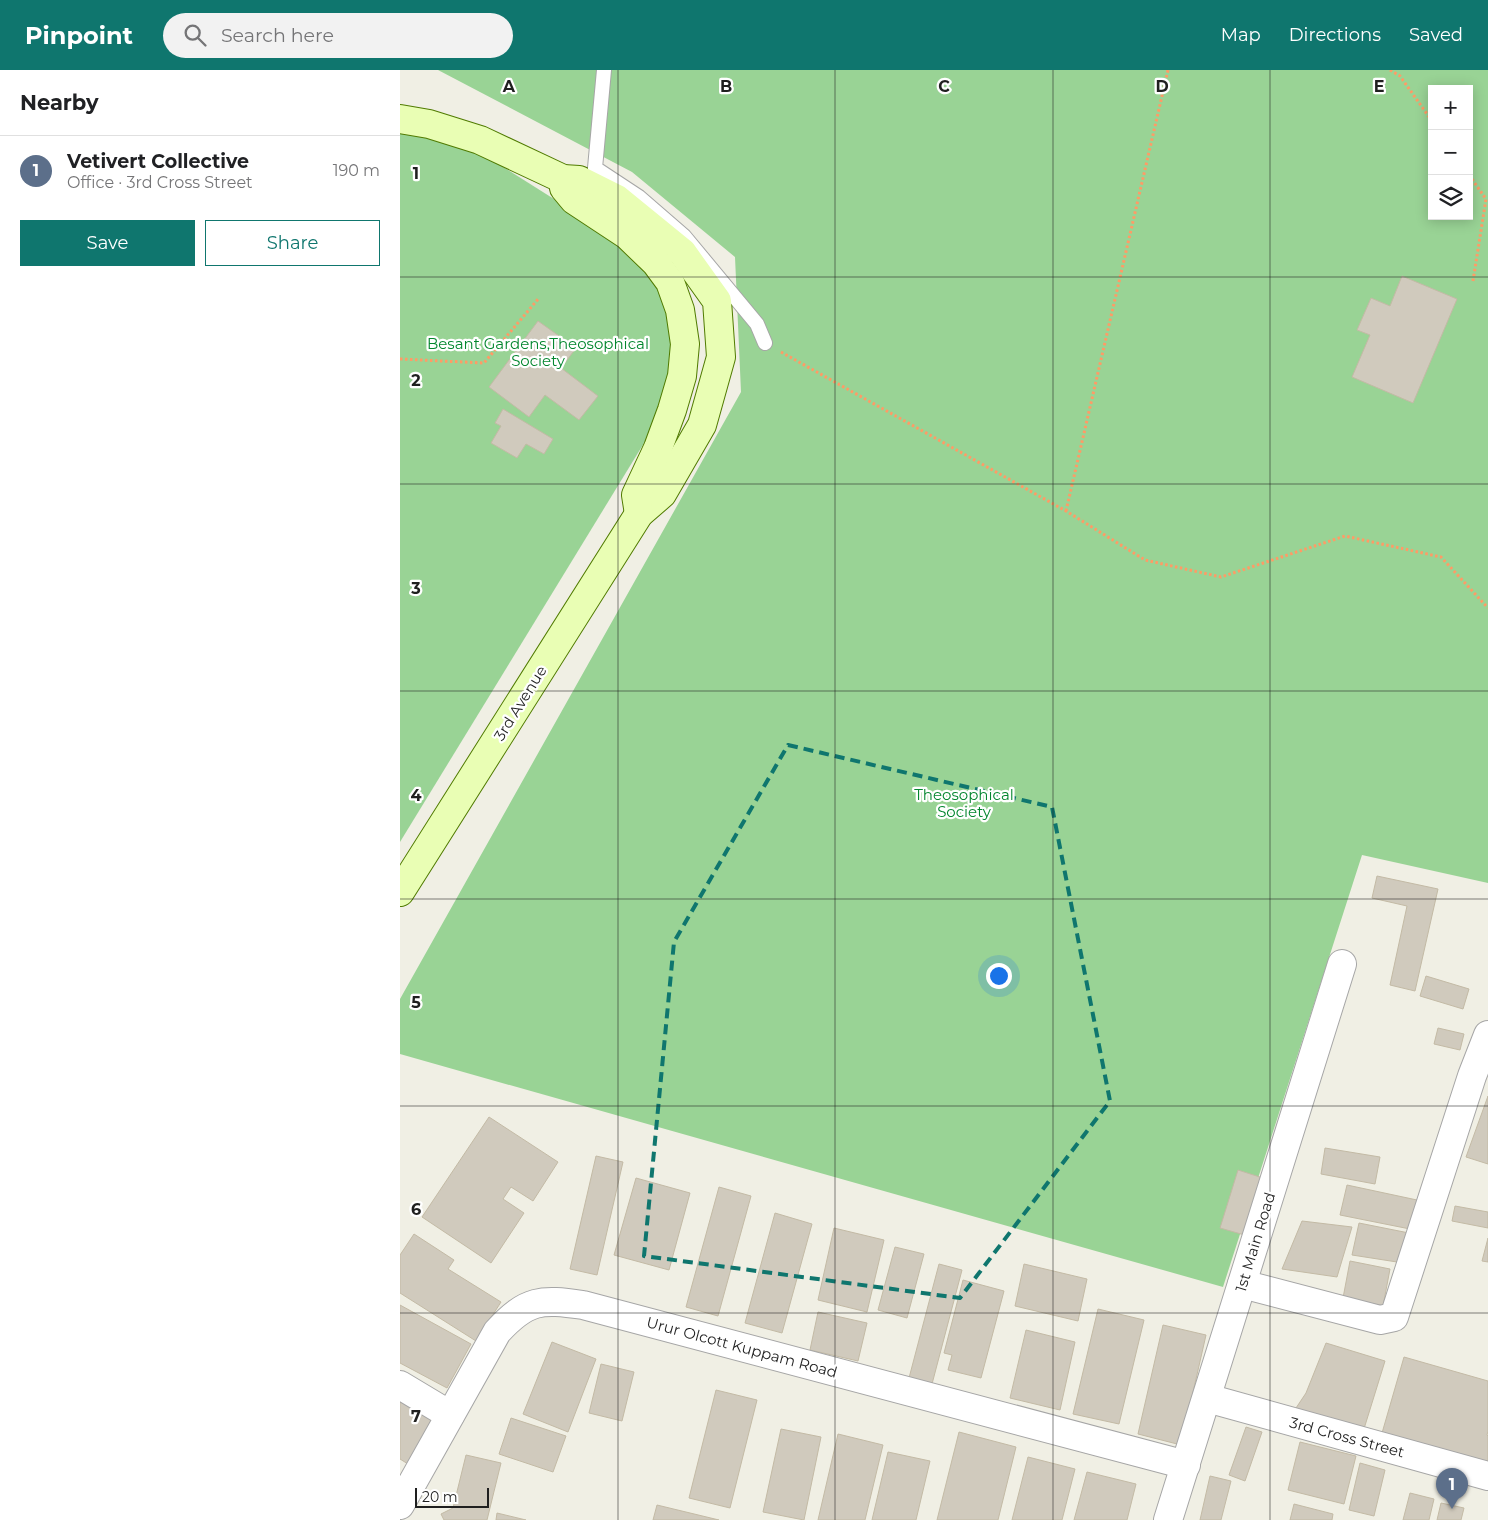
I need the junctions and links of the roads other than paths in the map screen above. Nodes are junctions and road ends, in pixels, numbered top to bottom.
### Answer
1 (604, 70) edge
2 (400, 119) edge
3 (563, 179) junction
4 (765, 343) road end
5 (639, 514) junction
6 (400, 892) edge
7 (1342, 964) dead end
8 (1488, 1035) edge
9 (1242, 1284) junction
10 (400, 1385) edge
11 (1207, 1398) junction
12 (450, 1415) junction
13 (1186, 1465) junction
14 (1488, 1476) edge
15 (400, 1505) edge
16 (1168, 1520) edge

1 - 4 lane
2 - 3 main road, 3rd Avenue
3 - 5 main road
3 - 5 main road, 3rd Avenue
5 - 6 main road, 3rd Avenue
7 - 9 street, 1st Main Road
8 - 9 street
9 - 11 street, 1st Main Road
10 - 12 street
11 - 13 street, 1st Main Road
11 - 14 street, 3rd Cross Street
12 - 13 street, Urur Olcott Kuppam Road
12 - 15 street, Urur Olcott Kuppam Road
13 - 16 street, 1st Main Road

